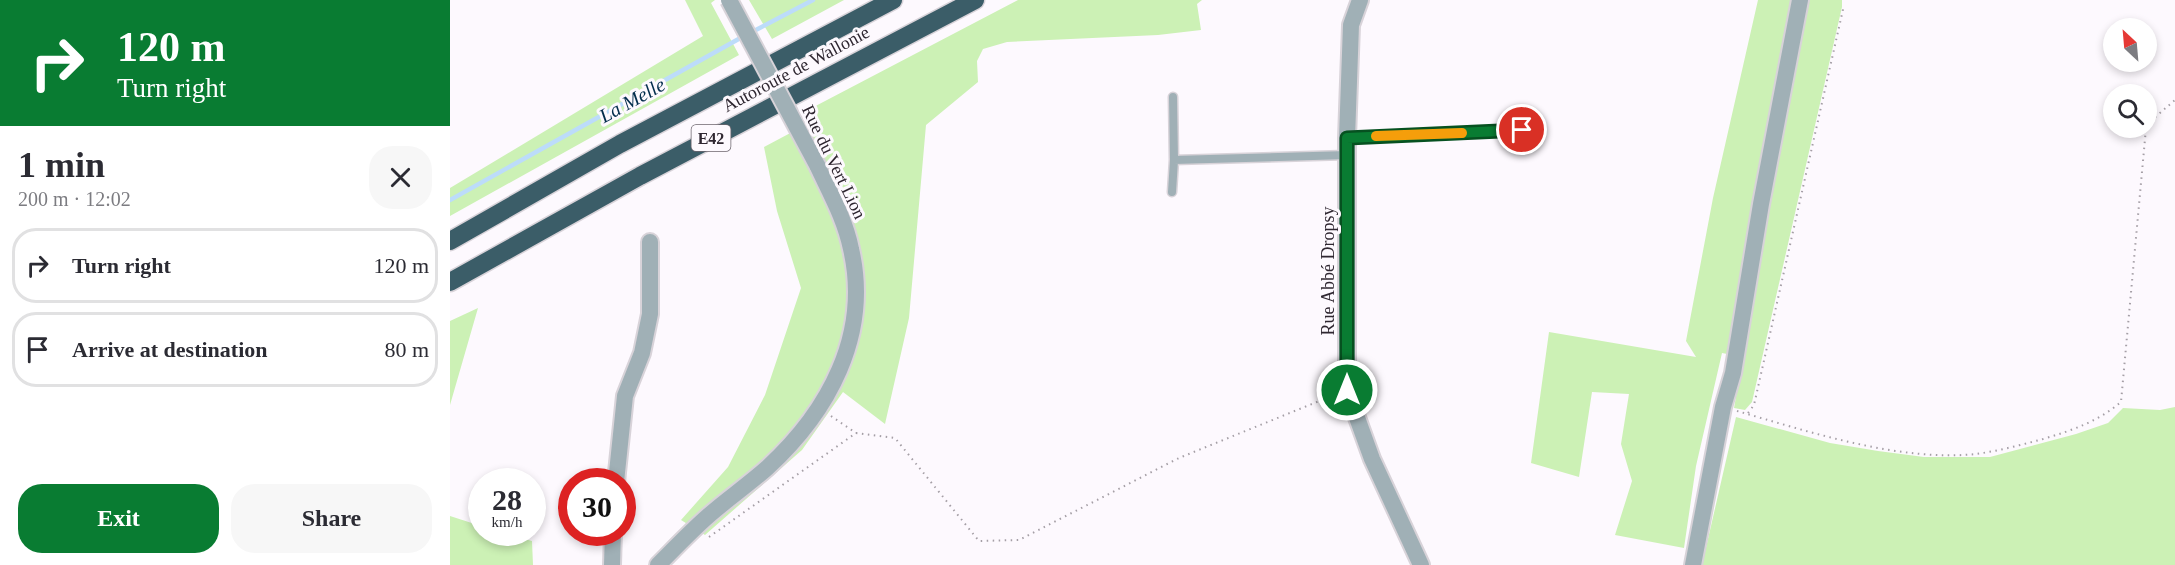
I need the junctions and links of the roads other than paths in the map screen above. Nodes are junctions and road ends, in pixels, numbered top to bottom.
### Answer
1 (729, 0) edge
2 (893, 0) edge
3 (975, 0) edge
4 (1360, 0) edge
5 (1800, 0) edge
6 (1173, 98) dead end
7 (1522, 130) dead end
8 (1347, 146) junction
9 (1174, 160) junction
10 (1172, 192) dead end
11 (450, 241) edge
12 (650, 242) dead end
13 (450, 282) edge
14 (617, 468) edge
15 (613, 546) edge
16 (612, 565) edge
17 (658, 565) edge
18 (1421, 565) edge
19 (1693, 565) edge

1 - 17 street, Rue du Vert Lion, bridge
2 - 11 highway, Autoroute de Wallonie / E42
3 - 13 highway, Autoroute de Wallonie / E42
4 - 8 street, Rue Abbé Dropsy
5 - 19 street
6 - 9 lane
7 - 8 lane
8 - 9 lane
8 - 18 street, Rue Abbé Dropsy
9 - 10 lane
12 - 14 street
15 - 16 street

